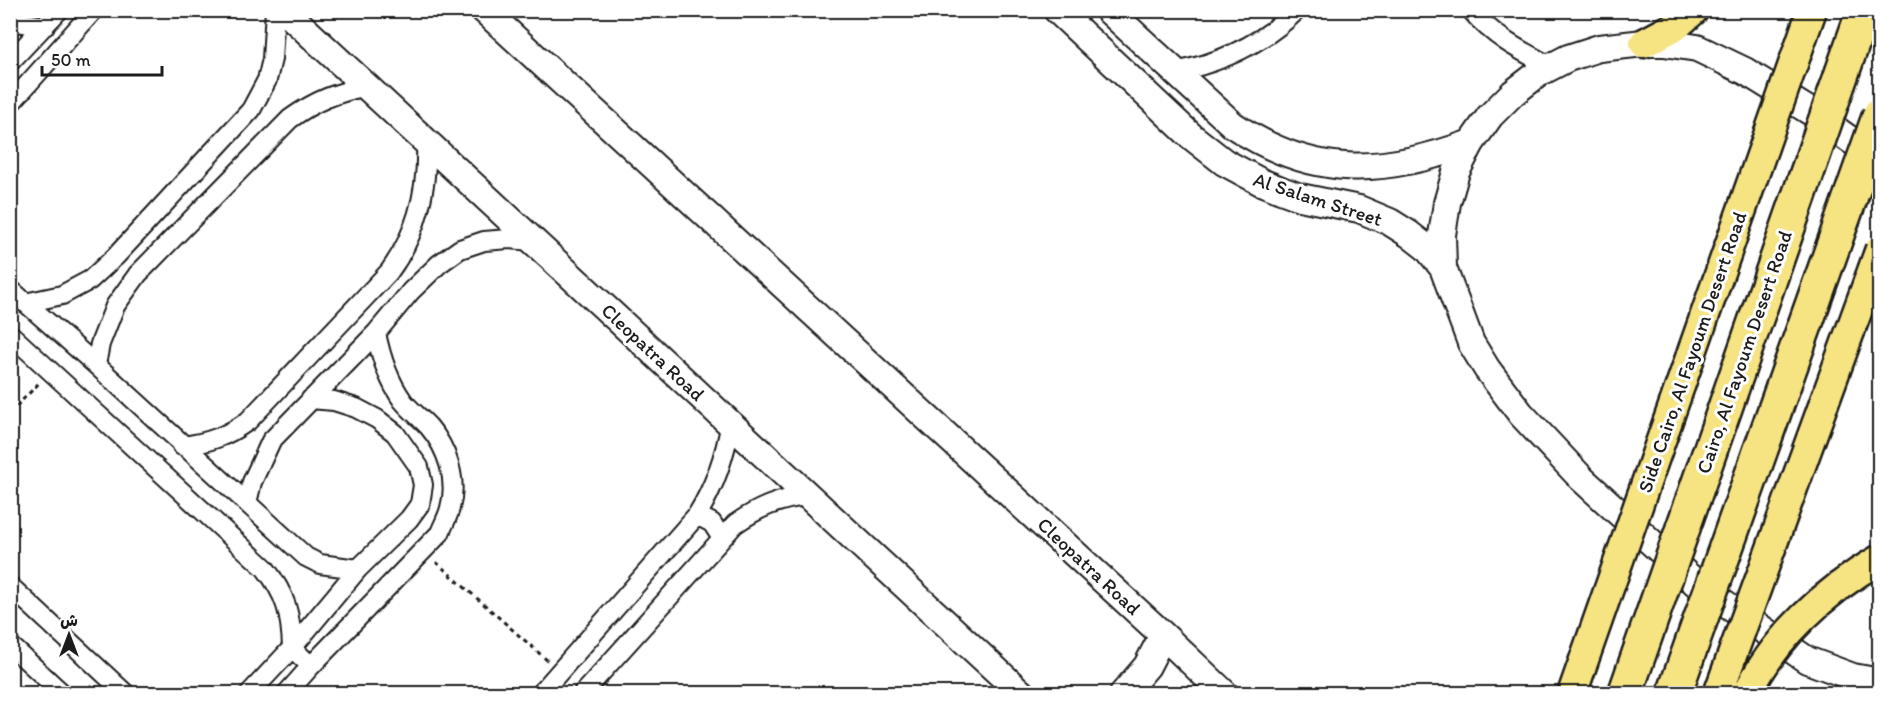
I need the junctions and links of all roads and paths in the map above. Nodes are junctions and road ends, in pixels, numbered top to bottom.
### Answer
1 (59, 10) edge
2 (94, 10) edge
3 (275, 10) edge
4 (284, 10) edge
5 (484, 10) edge
6 (1057, 10) edge
7 (1107, 10) edge
8 (1297, 10) edge
9 (1471, 10) edge
10 (1694, 10) edge
11 (1812, 10) edge
12 (1864, 10) edge
13 (10, 21) edge
14 (45, 26) junction
15 (1644, 43) junction
16 (10, 62) edge
17 (1550, 66) junction
18 (1174, 72) junction
19 (367, 86) junction
20 (10, 104) edge
21 (1880, 114) edge
22 (426, 141) junction
23 (1471, 142) junction
24 (1880, 161) edge
25 (533, 241) junction
26 (1880, 249) edge
27 (1443, 268) junction
28 (10, 289) edge
29 (25, 303) junction
30 (376, 333) junction
31 (10, 334) edge
32 (96, 365) junction
33 (51, 370) junction
34 (311, 399) junction
35 (10, 413) edge
36 (248, 421) junction
37 (730, 422) junction
38 (271, 441) junction
39 (182, 446) junction
40 (807, 496) junction
41 (247, 503) junction
42 (697, 515) junction
43 (721, 537) junction
44 (423, 551) junction
45 (1880, 559) edge
46 (358, 569) junction
47 (10, 585) edge
48 (1163, 634) junction
49 (10, 645) edge
50 (292, 648) junction
51 (311, 666) junction
52 (560, 672) junction
53 (1880, 682) edge
54 (63, 693) edge
55 (126, 693) edge
56 (249, 693) edge
57 (286, 693) edge
58 (540, 693) edge
59 (582, 693) edge
60 (1022, 693) edge
61 (1123, 693) edge
62 (1225, 693) edge
63 (1572, 693) edge
64 (1625, 693) edge
65 (1674, 693) edge
66 (1718, 693) edge
67 (1747, 693) edge

1 - 14 street
2 - 20 street
3 - 29 street
4 - 19 main road, Cleopatra Road
5 - 48 main road, Cleopatra Road
6 - 27 main road, Al Salam Street
7 - 18 main road, Al Salam Street
8 - 18 street
9 - 17 street
10 - 15 main road
11 - 63 main road, Side Cairo, Al Fayoum Desert Road, bridge
12 - 64 highway, Cairo, Al Fayoum Desert Road, bridge
13 - 14 street
14 - 16 street
15 - 17 main road
15 - 24 main road
17 - 23 main road
18 - 23 main road, Al Salam Street
19 - 22 main road, Cleopatra Road
19 - 32 street
21 - 65 highway, bridge
22 - 25 main road, Cleopatra Road
22 - 36 street
23 - 27 main road
25 - 30 street
25 - 37 main road, Cleopatra Road
26 - 66 main road, bridge
27 - 53 main road
28 - 29 street
29 - 32 street
30 - 34 street
30 - 44 street
31 - 33 street
32 - 39 street
33 - 35 path
33 - 50 street
34 - 38 street
34 - 46 street
36 - 38 street
36 - 39 street
37 - 40 main road, Cleopatra Road
37 - 42 street
38 - 41 street
39 - 41 street
40 - 43 street
40 - 60 main road, Cleopatra Road
41 - 46 street
42 - 43 street
42 - 52 street
43 - 59 street
44 - 51 street
44 - 52 path
45 - 67 main road, bridge
46 - 50 street
47 - 55 street
48 - 61 main road
48 - 62 main road, Cleopatra Road
49 - 54 street
50 - 51 street
50 - 56 street
51 - 57 street
52 - 58 street

